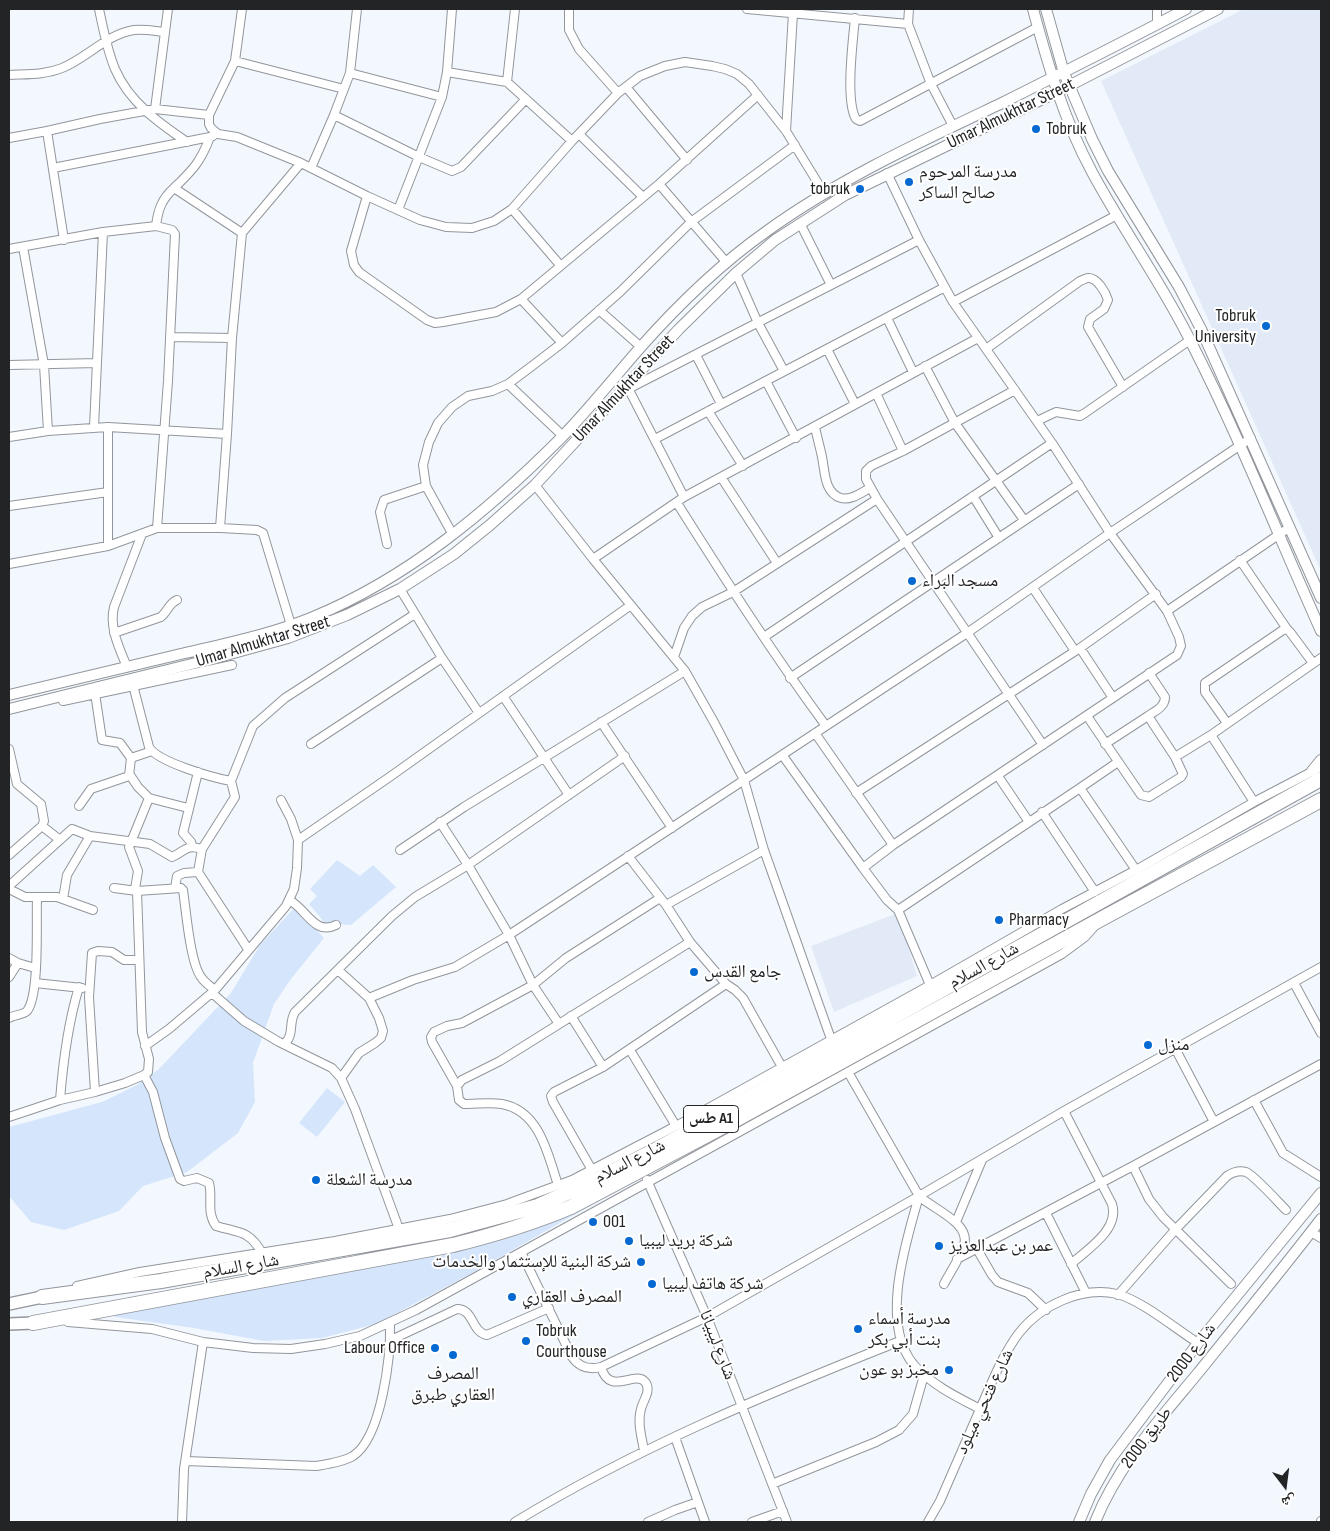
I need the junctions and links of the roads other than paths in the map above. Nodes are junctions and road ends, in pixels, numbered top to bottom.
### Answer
1 (99, 9) edge
2 (168, 9) edge
3 (242, 9) edge
4 (357, 9) edge
5 (452, 9) edge
6 (515, 9) edge
7 (569, 9) edge
8 (747, 9) edge
9 (909, 9) edge
10 (1033, 9) edge
11 (1046, 9) edge
12 (1157, 9) edge
13 (1186, 9) edge
14 (1218, 9) edge
15 (793, 13) junction
16 (855, 18) junction
17 (908, 24) junction
18 (1157, 24) junction
19 (1038, 26) junction
20 (165, 32) junction
21 (107, 42) junction
22 (235, 61) junction
23 (447, 72) junction
24 (1064, 72) junction
25 (350, 73) junction
26 (9, 74) edge
27 (1052, 78) junction
28 (507, 82) junction
29 (931, 84) junction
30 (1070, 85) junction
31 (626, 87) junction
32 (344, 90) junction
33 (1056, 92) junction
34 (618, 93) junction
35 (758, 95) junction
36 (442, 97) junction
37 (526, 99) junction
38 (155, 110) junction
39 (145, 111) junction
40 (209, 115) junction
41 (334, 115) junction
42 (953, 126) junction
43 (47, 131) junction
44 (786, 132) junction
45 (222, 134) junction
46 (579, 134) junction
47 (210, 137) junction
48 (9, 138) edge
49 (572, 141) junction
50 (187, 142) junction
51 (795, 145) junction
52 (419, 157) junction
53 (687, 160) junction
54 (301, 163) junction
55 (53, 168) junction
56 (311, 168) junction
57 (887, 174) junction
58 (659, 184) junction
59 (174, 188) junction
60 (824, 193) junction
61 (367, 196) junction
62 (643, 197) junction
63 (512, 209) junction
64 (398, 210) junction
65 (1117, 215) junction
66 (691, 222) junction
67 (800, 223) junction
68 (156, 226) junction
69 (103, 232) junction
70 (242, 233) junction
71 (64, 240) junction
72 (919, 240) junction
73 (22, 247) junction
74 (9, 249) edge
75 (727, 263) junction
76 (560, 265) junction
77 (736, 273) junction
78 (831, 285) junction
79 (944, 287) junction
80 (521, 299) junction
81 (953, 302) junction
82 (599, 310) junction
83 (668, 318) junction
84 (886, 318) junction
85 (758, 323) junction
86 (679, 329) junction
87 (170, 337) junction
88 (232, 338) junction
89 (978, 338) junction
90 (1190, 340) junction
91 (562, 343) junction
92 (641, 347) junction
93 (827, 349) junction
94 (986, 349) junction
95 (696, 355) junction
96 (97, 363) junction
97 (9, 365) edge
98 (44, 365) junction
99 (925, 366) junction
100 (784, 371) junction
101 (914, 372) junction
102 (766, 381) junction
103 (508, 384) junction
104 (1123, 387) junction
105 (627, 388) junction
106 (1015, 390) junction
107 (876, 392) junction
108 (722, 404) junction
109 (855, 404) junction
110 (708, 411) junction
111 (1036, 422) junction
112 (955, 423) junction
113 (94, 427) junction
114 (108, 427) junction
115 (815, 427) junction
116 (48, 431) junction
117 (164, 431) junction
118 (227, 434) junction
119 (563, 436) junction
120 (9, 437) edge
121 (796, 438) junction
122 (1251, 438) junction
123 (655, 439) junction
124 (1052, 443) junction
125 (1239, 446) junction
126 (903, 451) junction
127 (743, 466) junction
128 (721, 478) junction
129 (996, 482) junction
130 (1079, 484) junction
131 (535, 485) junction
132 (426, 486) junction
133 (870, 488) junction
134 (108, 492) junction
135 (973, 496) junction
136 (684, 497) junction
137 (877, 499) junction
138 (677, 503) junction
139 (9, 506) edge
140 (1024, 520) junction
141 (1290, 527) junction
142 (157, 528) junction
143 (220, 528) junction
144 (1110, 533) junction
145 (1279, 533) junction
146 (142, 534) junction
147 (453, 535) junction
148 (999, 538) junction
149 (904, 542) junction
150 (387, 544) dead end
151 (108, 546) junction
152 (593, 559) junction
153 (1240, 560) junction
154 (777, 563) junction
155 (9, 564) edge
156 (933, 583) junction
157 (1033, 588) junction
158 (400, 589) junction
159 (733, 592) junction
160 (1156, 594) junction
161 (1320, 597) edge
162 (177, 600) dead end
163 (1307, 600) junction
164 (631, 605) junction
165 (1167, 611) junction
166 (415, 614) junction
167 (291, 625) junction
168 (1287, 630) junction
169 (1321, 631) edge
170 (114, 633) junction
171 (968, 633) junction
172 (764, 637) junction
173 (1078, 649) junction
174 (442, 658) junction
175 (674, 658) junction
176 (1321, 658) edge
177 (1313, 663) junction
178 (232, 665) dead end
179 (126, 667) junction
180 (684, 671) junction
181 (1149, 673) junction
182 (91, 675) junction
183 (790, 678) junction
184 (133, 685) junction
185 (95, 691) junction
186 (1009, 694) junction
187 (9, 695) edge
188 (503, 696) junction
189 (1113, 698) junction
190 (9, 709) edge
191 (9, 713) edge
192 (479, 713) junction
193 (1087, 716) junction
194 (1148, 716) junction
195 (601, 722) junction
196 (1227, 723) junction
197 (826, 726) junction
198 (815, 733) junction
199 (1211, 735) junction
200 (311, 744) dead end
201 (1105, 744) junction
202 (1043, 745) junction
203 (9, 749) edge
204 (152, 751) junction
205 (625, 756) junction
206 (783, 756) junction
207 (1175, 757) junction
208 (131, 758) junction
209 (546, 758) junction
210 (1321, 760) edge
211 (1118, 762) junction
212 (198, 772) junction
213 (1318, 772) edge
214 (130, 775) junction
215 (998, 776) junction
216 (744, 780) junction
217 (231, 781) junction
218 (17, 784) junction
219 (1080, 788) junction
220 (9, 790) edge
221 (856, 793) junction
222 (569, 795) junction
223 (149, 798) junction
224 (281, 800) dead end
225 (1321, 800) edge
226 (1254, 802) junction
227 (79, 806) dead end
228 (188, 808) junction
229 (1321, 811) edge
230 (1042, 812) junction
231 (1285, 820) junction
232 (440, 822) junction
233 (1028, 822) junction
234 (42, 826) junction
235 (672, 828) junction
236 (90, 836) junction
237 (60, 840) junction
238 (298, 840) junction
239 (132, 842) junction
240 (893, 845) junction
241 (192, 846) junction
242 (202, 849) junction
243 (400, 850) dead end
244 (764, 850) junction
245 (10, 851) edge
246 (628, 856) junction
247 (468, 865) junction
248 (863, 868) junction
249 (1136, 870) junction
250 (198, 872) junction
251 (10, 884) edge
252 (114, 888) dead end
253 (175, 888) junction
254 (136, 890) junction
255 (1095, 892) junction
256 (37, 898) junction
257 (660, 898) junction
258 (63, 899) junction
259 (289, 900) junction
260 (666, 905) junction
261 (93, 910) dead end
262 (898, 910) junction
263 (1103, 918) junction
264 (336, 926) dead end
265 (509, 935) junction
266 (690, 942) junction
267 (248, 949) junction
268 (9, 958) edge
269 (139, 960) junction
270 (18, 964) junction
271 (1321, 967) edge
272 (35, 968) junction
273 (338, 970) junction
274 (9, 977) edge
275 (35, 983) junction
276 (1294, 983) junction
277 (726, 984) junction
278 (532, 985) junction
279 (930, 985) junction
280 (79, 987) junction
281 (89, 990) junction
282 (214, 992) junction
283 (368, 998) junction
284 (572, 1016) junction
285 (9, 1018) edge
286 (559, 1024) junction
287 (1321, 1033) edge
288 (831, 1039) junction
289 (284, 1044) junction
290 (145, 1046) junction
291 (630, 1050) junction
292 (1176, 1050) junction
293 (1321, 1064) edge
294 (603, 1067) junction
295 (782, 1067) junction
296 (848, 1072) junction
297 (144, 1075) junction
298 (340, 1078) junction
299 (457, 1086) junction
300 (95, 1092) junction
301 (60, 1100) junction
302 (1254, 1100) junction
303 (1064, 1111) junction
304 (9, 1118) edge
305 (1214, 1122) junction
306 (676, 1126) junction
307 (983, 1159) junction
308 (1133, 1166) junction
309 (592, 1170) junction
310 (645, 1176) junction
311 (1321, 1177) edge
312 (1101, 1183) junction
313 (558, 1185) junction
314 (1321, 1194) edge
315 (919, 1196) junction
316 (1286, 1210) dead end
317 (1046, 1213) junction
318 (1321, 1219) edge
319 (956, 1222) junction
320 (400, 1229) junction
321 (1175, 1230) junction
322 (1311, 1232) junction
323 (1321, 1238) edge
324 (977, 1249) junction
325 (521, 1252) junction
326 (262, 1253) junction
327 (957, 1259) junction
328 (1071, 1264) junction
329 (944, 1284) dead end
330 (1231, 1284) dead end
331 (1086, 1293) junction
332 (1118, 1295) junction
333 (42, 1297) junction
334 (9, 1304) edge
335 (549, 1308) junction
336 (1046, 1310) junction
337 (707, 1316) junction
338 (390, 1322) junction
339 (33, 1323) junction
340 (9, 1324) edge
341 (391, 1340) junction
342 (900, 1341) junction
343 (203, 1342) junction
344 (1198, 1343) junction
345 (601, 1367) junction
346 (924, 1375) junction
347 (1164, 1389) junction
348 (1177, 1398) junction
349 (742, 1407) junction
350 (980, 1409) junction
351 (675, 1437) junction
352 (644, 1452) junction
353 (186, 1461) junction
354 (772, 1484) junction
355 (698, 1502) junction
356 (783, 1511) junction
357 (182, 1522) edge
358 (515, 1522) edge
359 (648, 1522) edge
360 (705, 1522) edge
361 (752, 1522) edge
362 (787, 1522) edge
363 (928, 1522) edge
364 (1079, 1522) edge
365 (1095, 1522) edge

1 - 21 street
2 - 20 street
3 - 22 street
4 - 25 street
5 - 23 street
6 - 28 street
7 - 34 street
8 - 15 street
9 - 17 street
10 - 19 street
11 - 24 street
12 - 18 street
13 - 18 street, Umar Almukhtar Street
14 - 30 street, Umar Almukhtar Street
15 - 16 street
15 - 44 street
16 - 17 street
16 - 29 street
17 - 29 street
18 - 24 street, Umar Almukhtar Street
19 - 27 street
19 - 29 street
20 - 21 street
20 - 38 street
21 - 26 street
21 - 39 street
22 - 32 street
22 - 40 street
23 - 28 street
23 - 36 street
24 - 27 street, Umar Almukhtar Street
24 - 30 street
25 - 32 street
25 - 36 street
27 - 33 street
27 - 42 street, Umar Almukhtar Street
28 - 37 street
29 - 42 street
30 - 33 street, Umar Almukhtar Street
30 - 122 street
31 - 34 street
31 - 35 street
31 - 53 street
32 - 41 street
33 - 57 street, Umar Almukhtar Street
33 - 65 street
34 - 46 street
35 - 44 street
35 - 53 street
36 - 52 street
37 - 49 street
37 - 52 street
38 - 39 street
38 - 40 street
39 - 43 street
39 - 50 street
40 - 45 street
41 - 52 street
41 - 56 street
42 - 60 street, Umar Almukhtar Street
43 - 48 street
43 - 55 street
44 - 51 street
45 - 47 street
45 - 54 street
46 - 49 street
46 - 62 street
47 - 50 street
47 - 59 street
49 - 63 street
50 - 55 street
51 - 60 street
51 - 66 street
52 - 64 street
53 - 58 street
54 - 56 street
54 - 70 street
55 - 71 street
56 - 61 street
57 - 67 street, Umar Almukhtar Street
57 - 72 street
58 - 62 street
58 - 66 street
59 - 68 street
59 - 70 street
60 - 75 street, Umar Almukhtar Street
61 - 64 street
61 - 80 street
62 - 76 street
63 - 64 street
63 - 76 street
65 - 81 street
65 - 90 street
66 - 75 street
66 - 82 street
67 - 77 street, Umar Almukhtar Street
67 - 78 street
68 - 69 street
68 - 87 street
69 - 71 street
69 - 96 street
70 - 88 street
71 - 73 street
72 - 78 street
72 - 79 street
73 - 74 street
73 - 98 street
75 - 83 street, Umar Almukhtar Street
76 - 80 street
77 - 85 street
77 - 86 street, Umar Almukhtar Street
78 - 85 street
79 - 81 street
79 - 84 street
80 - 91 street
81 - 89 street
82 - 91 street
82 - 92 street
83 - 86 street
83 - 92 street, Umar Almukhtar Street
84 - 93 street
84 - 101 street
85 - 95 street
85 - 100 street
86 - 105 street, Umar Almukhtar Street
87 - 88 street
87 - 117 street
88 - 118 street
89 - 94 street
89 - 99 street
90 - 104 street
90 - 125 street
91 - 103 street
92 - 119 street, Umar Almukhtar Street
93 - 100 street
93 - 109 street
94 - 104 street
94 - 106 street
95 - 105 street
95 - 108 street
96 - 98 street
96 - 113 street
97 - 98 street
98 - 116 street
99 - 101 street
99 - 112 street
100 - 102 street
101 - 107 street
102 - 108 street
102 - 121 street
103 - 119 street
103 - 132 street
104 - 111 street
105 - 123 street
105 - 131 street, Umar Almukhtar Street
106 - 111 street
106 - 112 street
107 - 109 street
107 - 126 street
108 - 110 street
109 - 115 street
110 - 123 street
110 - 127 street
111 - 124 street
112 - 126 street
112 - 129 street
113 - 114 street
113 - 116 street
114 - 117 street
114 - 134 street
115 - 121 street
115 - 133 street
116 - 120 street
117 - 118 street
117 - 142 street
118 - 143 street
119 - 147 street, Umar Almukhtar Street
121 - 127 street
122 - 125 street
122 - 141 street
123 - 136 street
124 - 129 street
124 - 130 street
125 - 144 street
125 - 145 street
126 - 133 street
127 - 128 street
128 - 136 street
128 - 154 street
129 - 135 street
129 - 140 street
130 - 140 street
130 - 144 street
131 - 152 street
131 - 158 street, Umar Almukhtar Street
132 - 147 street
132 - 150 street
133 - 137 street
134 - 139 street
134 - 151 street
135 - 148 street
135 - 149 street
136 - 138 street
137 - 149 street
137 - 154 street
138 - 152 street
138 - 159 street
140 - 148 street
141 - 145 street
141 - 161 street
142 - 143 street
142 - 146 street
143 - 167 street
144 - 157 street
144 - 160 street
145 - 153 street
145 - 163 street
146 - 151 street
146 - 170 street
147 - 167 street, Umar Almukhtar Street
148 - 156 street
149 - 156 street
149 - 172 street
151 - 155 street
152 - 164 street
153 - 165 street
153 - 168 street
154 - 159 street
156 - 171 street
156 - 183 street
157 - 171 street
157 - 173 street
158 - 166 street
158 - 185 street, Umar Almukhtar Street
159 - 172 street
159 - 175 street
160 - 165 street
160 - 173 street
161 - 163 street
162 - 170 street
163 - 169 street
164 - 175 street
164 - 188 street
165 - 181 street
166 - 174 street
166 - 217 street
167 - 179 street, Umar Almukhtar Street
168 - 177 street
168 - 196 street
170 - 179 street
171 - 186 street
171 - 197 street
172 - 183 street
173 - 186 street
173 - 189 street
174 - 192 street
174 - 200 street
175 - 180 street
176 - 177 street
177 - 196 street
178 - 184 street
179 - 182 street, Umar Almukhtar Street
180 - 195 street
180 - 216 street
181 - 189 street
181 - 194 street
182 - 185 street
182 - 187 street, Umar Almukhtar Street
183 - 197 street
184 - 185 street
184 - 204 street
185 - 190 street, Umar Almukhtar Street
185 - 191 street
185 - 208 street
186 - 202 street
186 - 221 street
188 - 192 street
188 - 209 street
189 - 193 street
192 - 238 street
193 - 201 street
193 - 202 street
194 - 201 street
194 - 207 street
195 - 205 street
195 - 209 street
196 - 199 street
197 - 198 street
198 - 206 street
198 - 221 street
199 - 207 street
199 - 226 street
201 - 211 street
202 - 215 street
203 - 218 street
204 - 208 street
204 - 212 street
205 - 222 street
205 - 235 street
206 - 216 street
206 - 248 street
207 - 211 street
208 - 214 street
209 - 222 street
209 - 232 street
210 - 213 street
211 - 219 street
212 - 217 street
212 - 228 street
213 - 226 street
213 - 333 highway, شارع السلام / طس A1
214 - 223 street
214 - 227 street
215 - 233 street
215 - 240 street
216 - 235 street
216 - 244 street
217 - 242 street
218 - 220 street
218 - 234 street
219 - 230 street
219 - 249 street
221 - 240 street
222 - 247 street
223 - 228 street
223 - 239 street
224 - 238 street
225 - 231 highway, شارع السلام
226 - 249 street
228 - 241 street
229 - 231 highway
230 - 233 street
230 - 255 street
231 - 263 highway, شارع السلام
232 - 243 street
232 - 247 street
233 - 262 street
234 - 237 street
234 - 245 street
235 - 246 street
236 - 237 street
236 - 239 street
236 - 258 street
237 - 251 street
238 - 259 street
239 - 241 street
239 - 254 street
240 - 248 street
241 - 242 street
242 - 250 street
244 - 260 street
244 - 288 street
246 - 257 street
246 - 265 street
247 - 265 street
247 - 273 street
248 - 262 street
249 - 255 street
250 - 253 street
250 - 267 street
251 - 256 street
252 - 254 street
253 - 254 street
253 - 282 street
254 - 269 street
255 - 279 street
256 - 258 street
256 - 272 street
257 - 260 street
257 - 278 street
258 - 261 street
259 - 264 street
259 - 267 street
260 - 266 street
262 - 279 street
263 - 296 street
263 - 310 highway, شارع السلام
265 - 278 street
265 - 283 street
266 - 277 street
266 - 284 street
267 - 282 street
268 - 270 street
269 - 281 street
269 - 290 street
270 - 272 street
270 - 274 street
271 - 276 street
272 - 275 street
273 - 283 street
273 - 289 street
275 - 280 street
275 - 285 street
276 - 287 street
276 - 292 street
277 - 291 street
277 - 295 street
278 - 286 street
278 - 299 street
279 - 288 street
280 - 281 street
280 - 301 street
281 - 300 street
282 - 289 street
282 - 290 street
283 - 298 street
284 - 286 street
284 - 294 street
286 - 299 street
288 - 295 street
289 - 298 street
290 - 297 street
291 - 294 street
291 - 306 street
292 - 303 street
292 - 305 street
293 - 302 street
294 - 309 street
295 - 306 street
296 - 310 street
296 - 315 street
297 - 300 street
297 - 326 street
298 - 320 street
299 - 313 street
300 - 301 street
301 - 304 street
302 - 305 street
302 - 311 street
303 - 307 street
303 - 312 street
305 - 308 street
306 - 309 street
307 - 315 street
307 - 319 street
308 - 312 street
308 - 321 street
309 - 313 street
310 - 325 street
310 - 337 street, شارع ليبيانا
310 - 339 highway, شارع السلام
312 - 317 street
312 - 328 street
313 - 320 street
314 - 344 street, شارع 2000
315 - 319 street
315 - 337 street
315 - 342 street
316 - 321 street
317 - 324 street
317 - 328 street
318 - 322 street, طريق 2000
319 - 327 street
320 - 326 street
321 - 330 street
321 - 332 street
322 - 323 street
322 - 348 street, طريق 2000
324 - 327 street
324 - 336 street
325 - 335 street
325 - 338 street
326 - 333 street
327 - 329 street
328 - 331 street
331 - 332 street, شارع فتحي ميلود
331 - 336 street, شارع فتحي ميلود
332 - 344 street, شارع فتحي ميلود
333 - 334 main road, شارع السلام
335 - 341 street
335 - 345 street
336 - 350 street, شارع فتحي ميلود
337 - 345 street
337 - 349 street, شارع ليبيانا
338 - 341 street
338 - 343 street
339 - 340 main road
339 - 343 street
341 - 353 street
342 - 346 street
342 - 349 street
343 - 353 street
344 - 347 street, شارع 2000
345 - 352 street
346 - 350 street
346 - 354 street
347 - 348 street
347 - 364 street, شارع 2000
348 - 365 street, طريق 2000
349 - 351 street
349 - 354 street, شارع ليبيانا
350 - 363 street, شارع فتحي ميلود
351 - 352 street
351 - 355 street
352 - 358 street
353 - 357 street
354 - 356 street, شارع ليبيانا
355 - 359 street
355 - 360 street
356 - 361 street
356 - 362 street, شارع ليبيانا

